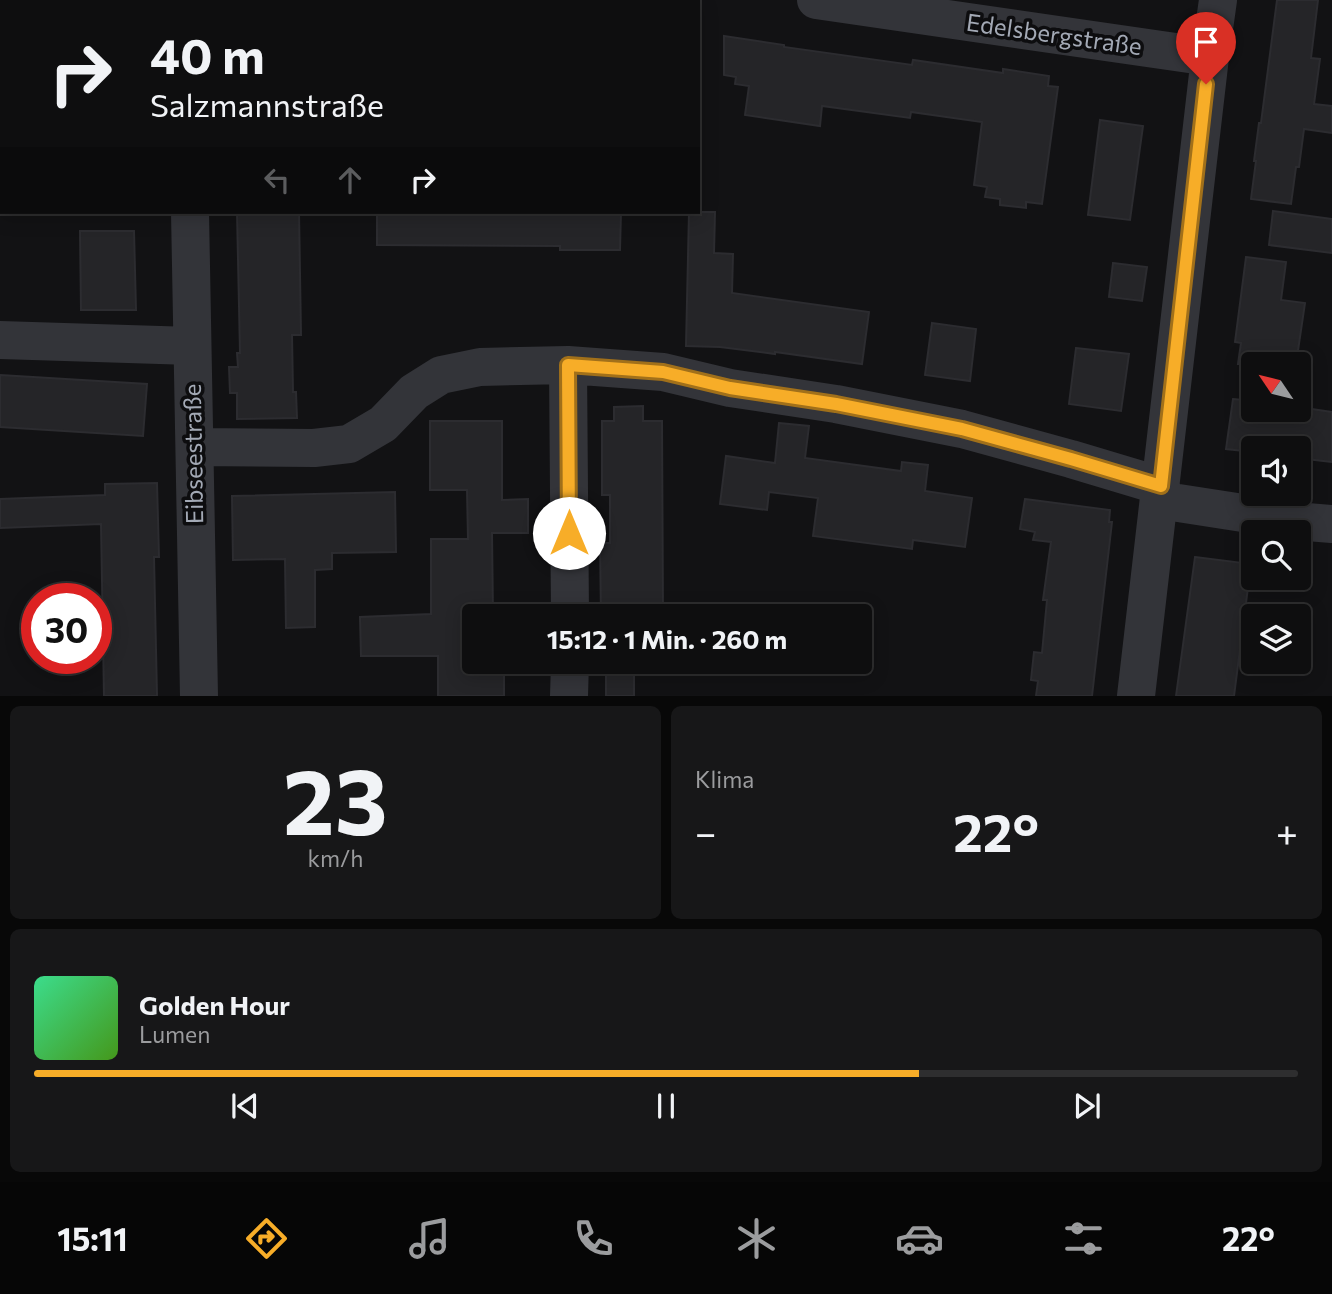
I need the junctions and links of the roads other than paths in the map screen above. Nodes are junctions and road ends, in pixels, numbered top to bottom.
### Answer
1 (816, 0) edge
2 (1218, 0) edge
3 (1210, 57) junction
4 (190, 214) edge
5 (0, 340) edge
6 (192, 346) junction
7 (568, 365) junction
8 (195, 447) junction
9 (1160, 494) junction
10 (1332, 524) edge
11 (570, 604) edge
12 (570, 674) edge
13 (199, 695) edge
14 (569, 695) edge
15 (1136, 695) edge

1 - 3 street, Edelsbergstraße
2 - 3 street
3 - 9 street
4 - 6 street, Eibseestraße
5 - 6 street
6 - 8 street, Eibseestraße
7 - 8 street
7 - 9 street
7 - 11 street
8 - 13 street, Eibseestraße
9 - 10 street
9 - 15 street
12 - 14 street

